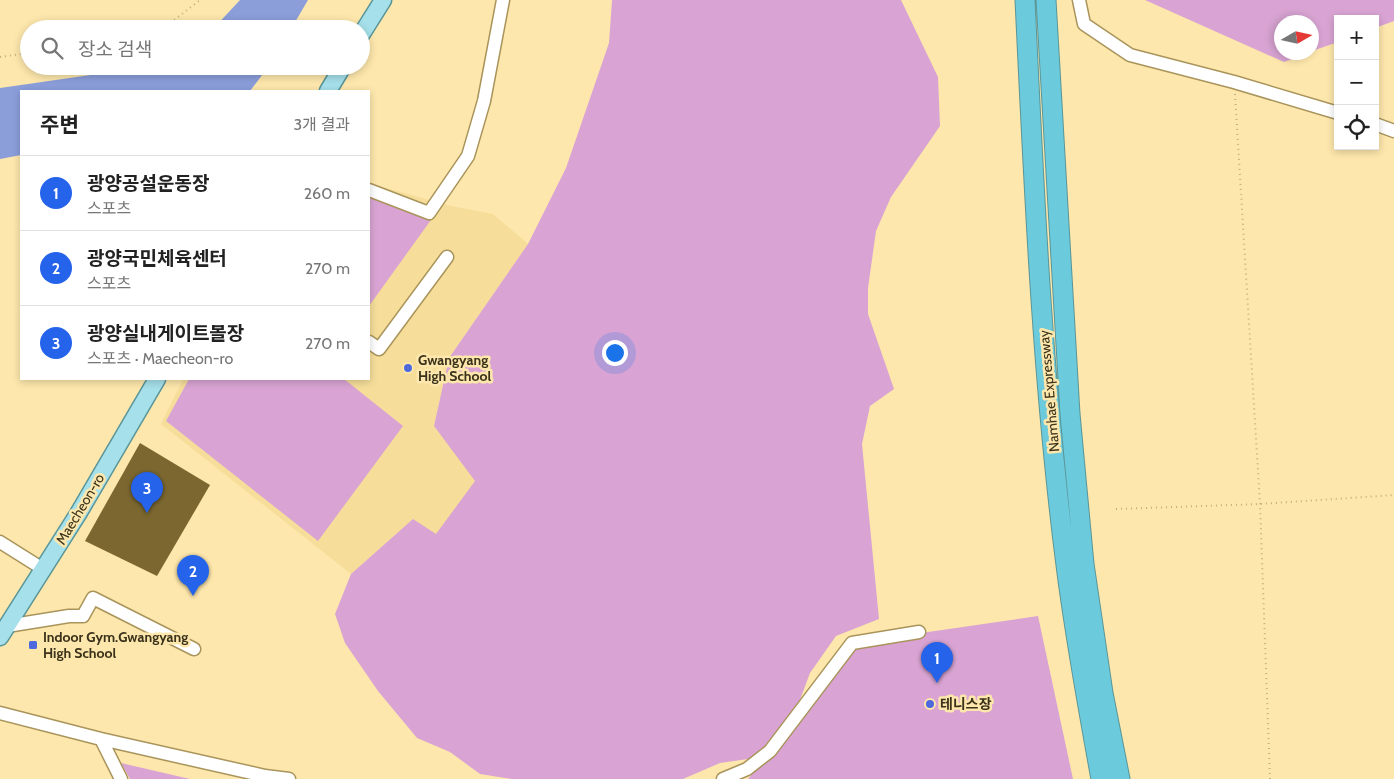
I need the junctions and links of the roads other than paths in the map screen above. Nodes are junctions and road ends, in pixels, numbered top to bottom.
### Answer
1 (383, 0) edge
2 (503, 0) edge
3 (1025, 0) edge
4 (1046, 0) edge
5 (1079, 0) edge
6 (370, 21) edge
7 (338, 75) edge
8 (329, 90) edge
9 (1334, 112) edge
10 (1379, 125) edge
11 (1394, 131) edge
12 (370, 190) edge
13 (447, 257) dead end
14 (370, 343) edge
15 (156, 380) edge
16 (0, 542) edge
17 (43, 569) junction
18 (3, 631) edge
19 (919, 632) dead end
20 (194, 648) dead end
21 (0, 713) edge
22 (101, 739) junction
23 (121, 779) edge
24 (289, 779) edge
25 (723, 779) edge
26 (1101, 779) edge
27 (1120, 779) edge

1 - 6 main road
2 - 12 street
3 - 26 highway, Namhae Expressway
4 - 27 highway, Namhae Expressway
5 - 9 street
7 - 8 main road
10 - 11 street
13 - 14 street
15 - 17 main road, Maecheon-ro
16 - 17 street
17 - 18 main road, Maecheon-ro
18 - 20 street
19 - 25 street
21 - 22 street
22 - 23 street
22 - 24 street

